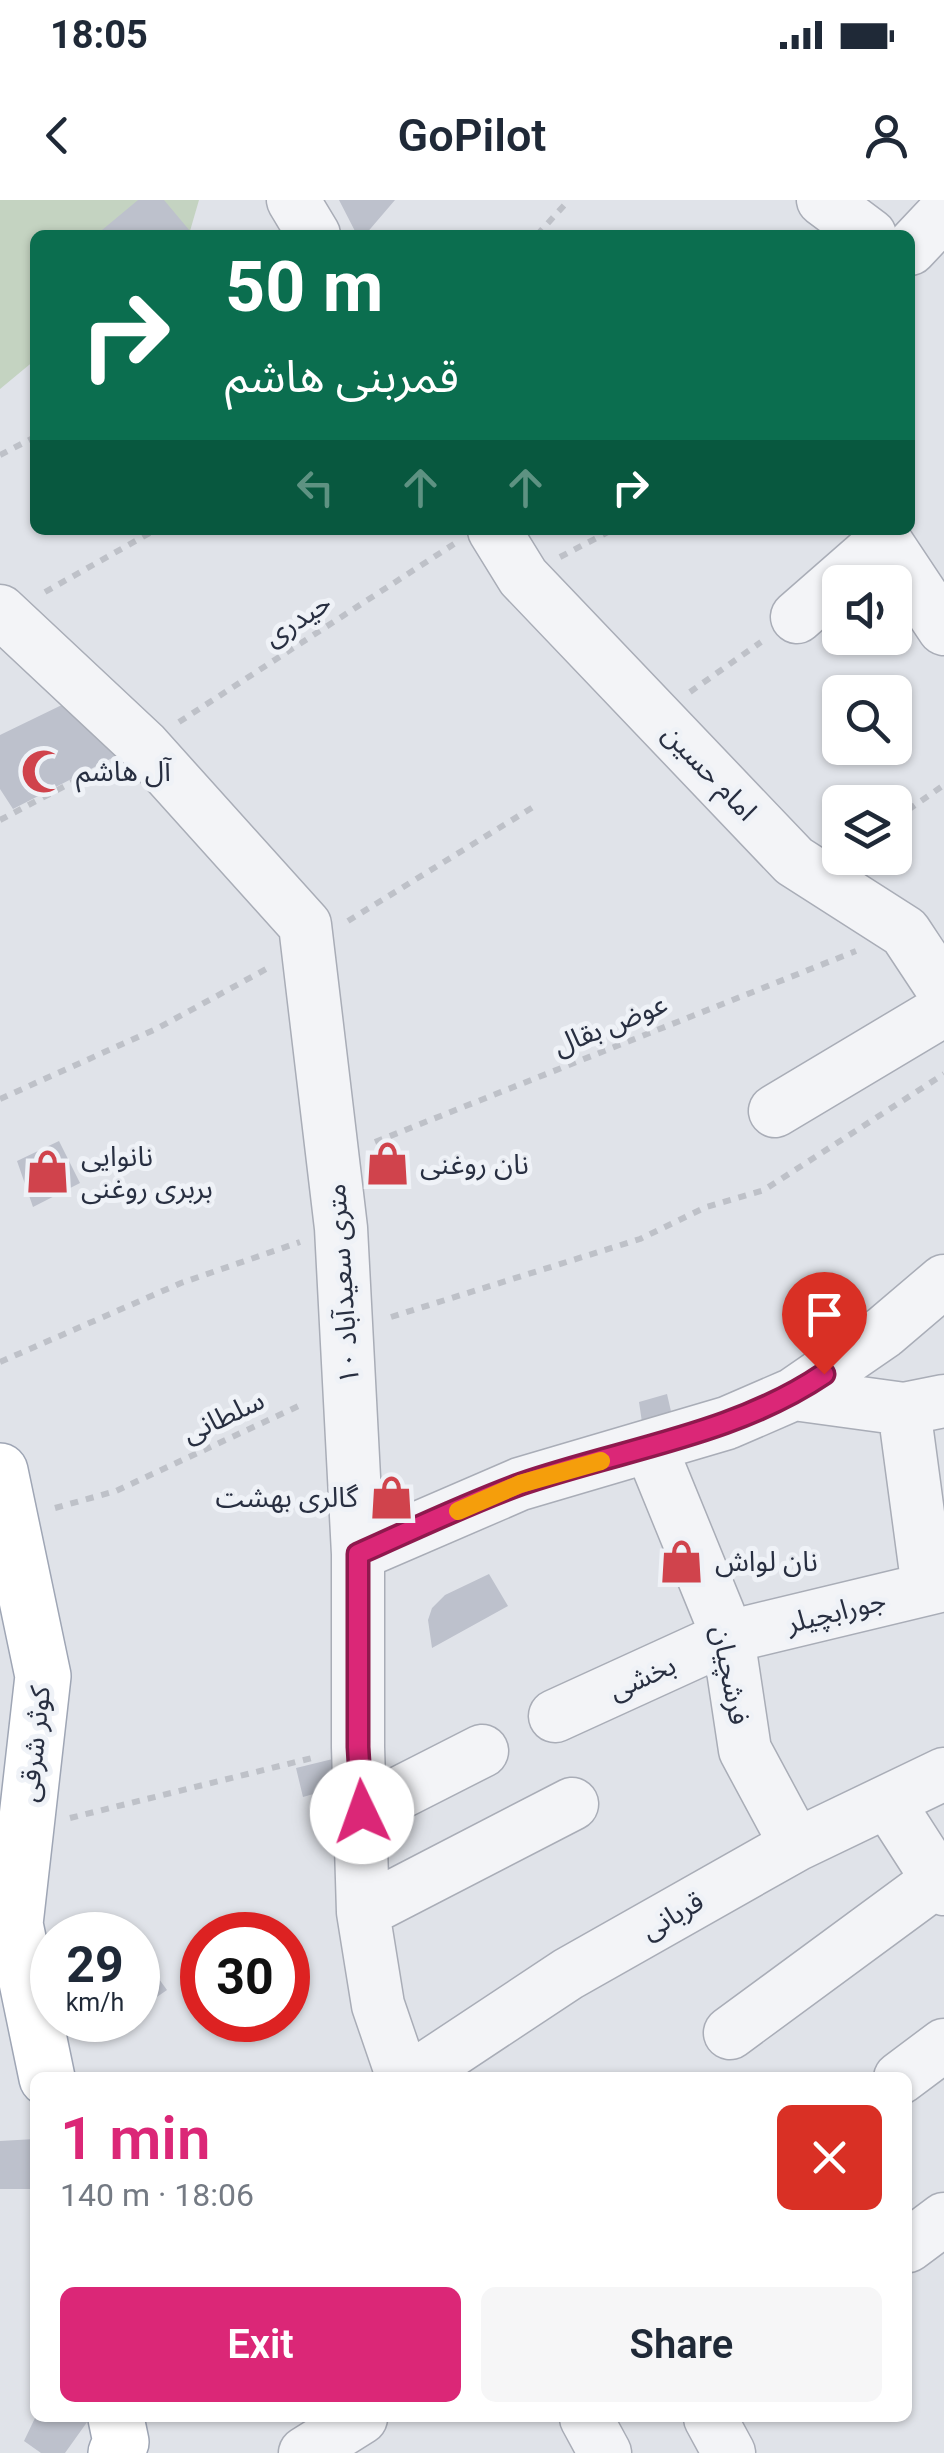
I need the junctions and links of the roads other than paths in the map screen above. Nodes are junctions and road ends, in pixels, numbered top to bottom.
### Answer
1 (293, 200) edge
2 (823, 200) edge
3 (944, 213) edge
4 (311, 230) edge
5 (863, 230) edge
6 (915, 243) edge
7 (477, 535) edge
8 (882, 535) edge
9 (2, 613) edge
10 (797, 616) road end
11 (944, 630) edge
12 (944, 991) edge
13 (944, 1010) edge
14 (775, 1111) dead end
15 (944, 1281) edge
16 (794, 1394) junction
17 (924, 1405) edge
18 (650, 1446) junction
19 (0, 1471) edge
20 (358, 1554) junction
21 (936, 1586) edge
22 (728, 1637) junction
23 (555, 1716) dead end
24 (482, 1750) dead end
25 (944, 1774) edge
26 (888, 1802) junction
27 (572, 1804) dead end
28 (362, 1812) junction
29 (796, 1845) junction
30 (941, 1885) edge
31 (364, 1912) junction
32 (730, 2034) dead end
33 (944, 2045) edge
34 (46, 2072) edge
35 (405, 2072) edge
36 (416, 2072) edge
37 (908, 2072) edge
38 (944, 2219) edge
39 (912, 2243) edge
40 (117, 2422) edge
41 (355, 2422) edge
42 (588, 2422) edge
43 (712, 2422) edge
44 (116, 2453) edge
45 (306, 2453) edge
46 (605, 2453) edge
47 (729, 2453) edge

1 - 4 street
2 - 5 street
3 - 6 street
7 - 12 street, امام حسین
8 - 10 street
8 - 11 street
9 - 20 street, ۱۰ متری سعیدآباد
13 - 14 street
15 - 16 street
16 - 17 street
16 - 18 street
17 - 21 street
18 - 20 street
18 - 22 street, فرشچیان
19 - 34 main road, کوثر شرقی
20 - 28 street, ۱۰ متری سعیدآباد
21 - 22 street, جورابچیلر
22 - 23 street, بخشی
22 - 29 street, فرشچیان
24 - 28 street
25 - 26 street, قربانی
26 - 29 street, قربانی
26 - 30 street
27 - 31 street
28 - 31 street, ۱۰ متری سعیدآباد
29 - 36 street, قربانی
30 - 32 street
31 - 35 street, ۱۰ متری سعیدآباد
33 - 37 street
38 - 39 street
40 - 44 main road
41 - 45 street
42 - 46 street
43 - 47 street

